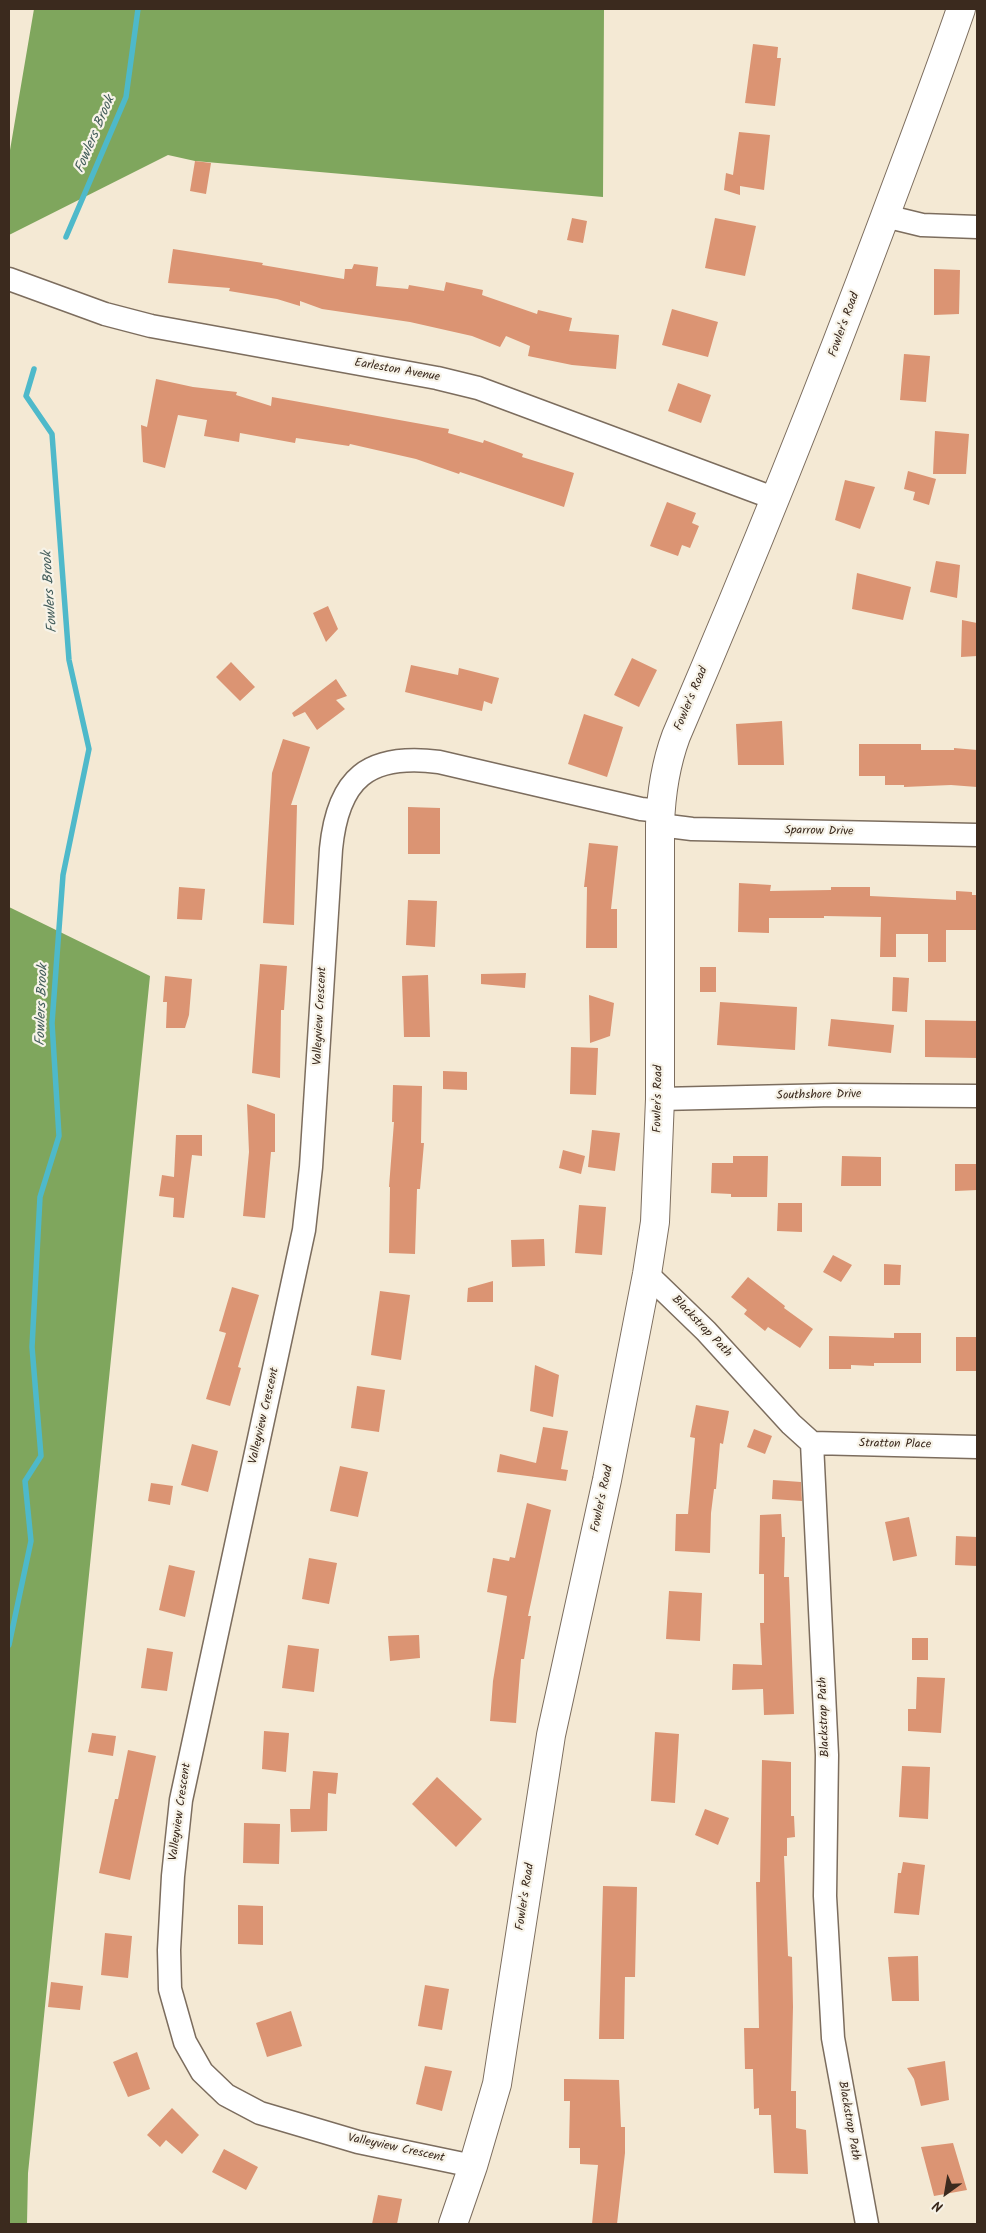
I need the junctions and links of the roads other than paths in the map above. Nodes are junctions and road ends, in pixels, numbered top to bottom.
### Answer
1 (961, 9) edge
2 (885, 216) junction
3 (977, 227) edge
4 (9, 278) edge
5 (776, 498) junction
6 (661, 818) junction
7 (977, 835) edge
8 (977, 1096) edge
9 (660, 1099) junction
10 (647, 1274) junction
11 (812, 1444) junction
12 (977, 1447) edge
13 (473, 2166) junction
14 (453, 2224) edge
15 (867, 2224) edge

1 - 2 street, Fowler's Road
2 - 3 street
2 - 5 street, Fowler's Road
4 - 5 street, Earleston Avenue
5 - 6 street, Fowler's Road
6 - 7 street, Sparrow Drive
6 - 9 street, Fowler's Road
6 - 13 street, Valleyview Crescent
8 - 9 street, Southshore Drive
9 - 10 street, Fowler's Road
10 - 11 street, Blackstrap Path
10 - 13 street, Fowler's Road
11 - 12 street, Stratton Place
11 - 15 street, Blackstrap Path
13 - 14 street, Fowler's Road

